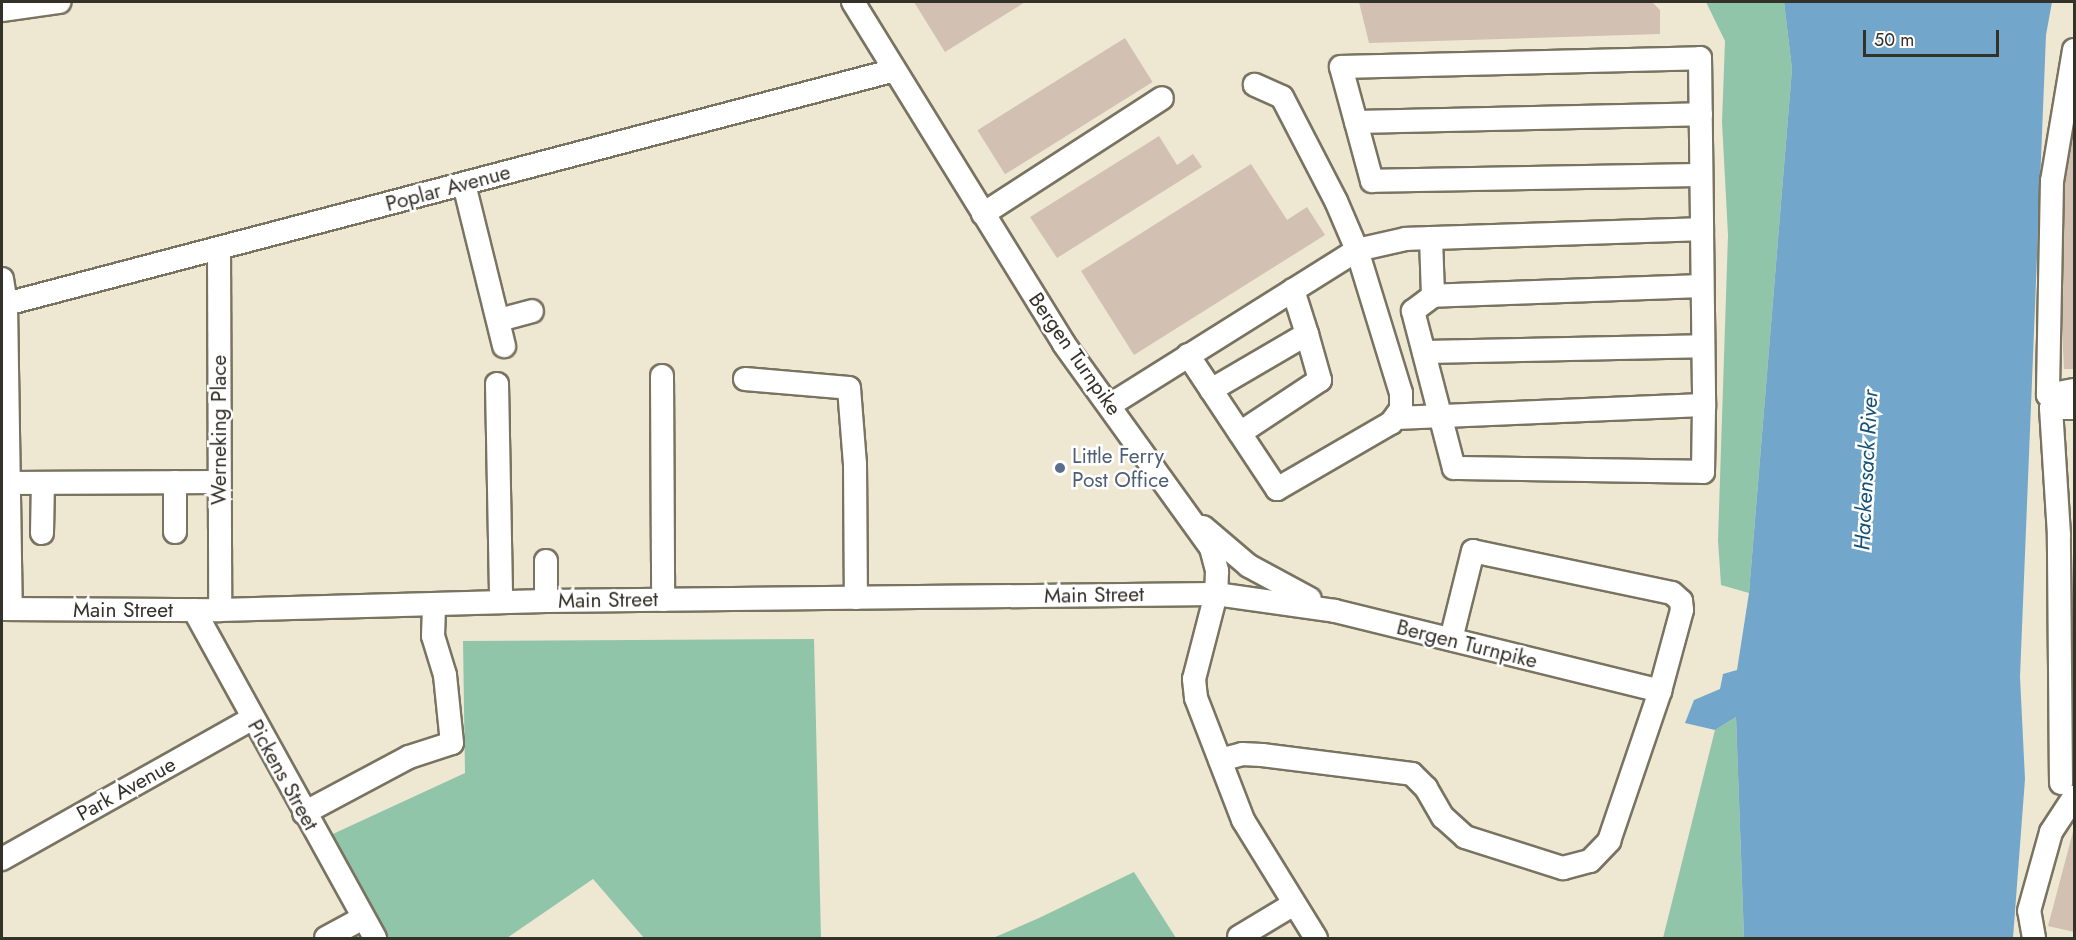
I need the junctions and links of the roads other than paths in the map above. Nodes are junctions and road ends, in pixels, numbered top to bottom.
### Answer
1 (59, 2) edge
2 (853, 2) edge
3 (2, 10) edge
4 (2074, 50) edge
5 (895, 70) junction
6 (1255, 85) dead end
7 (1162, 98) dead end
8 (1701, 114) junction
9 (1356, 122) junction
10 (1701, 175) junction
11 (464, 184) junction
12 (982, 214) junction
13 (1702, 229) junction
14 (1431, 238) junction
15 (219, 249) junction
16 (1357, 250) junction
17 (2, 279) edge
18 (1702, 286) junction
19 (1293, 290) junction
20 (1433, 296) junction
21 (4, 305) edge
22 (532, 311) dead end
23 (499, 320) junction
24 (1307, 334) junction
25 (504, 346) dead end
26 (1703, 346) junction
27 (1424, 352) junction
28 (1188, 356) junction
29 (663, 376) dead end
30 (745, 379) dead end
31 (497, 384) dead end
32 (1211, 390) junction
33 (2074, 390) edge
34 (1110, 405) junction
35 (1704, 405) junction
36 (2074, 408) edge
37 (1441, 416) junction
38 (1395, 418) junction
39 (1240, 433) junction
40 (175, 482) junction
41 (219, 482) junction
42 (9, 483) junction
43 (43, 483) junction
44 (2065, 487) edge
45 (1188, 514) junction
46 (175, 532) dead end
47 (42, 533) dead end
48 (546, 561) dead end
49 (2067, 582) edge
50 (1215, 594) junction
51 (856, 598) junction
52 (663, 600) junction
53 (546, 601) junction
54 (501, 602) junction
55 (434, 604) junction
56 (6, 609) edge
57 (194, 610) junction
58 (220, 610) junction
59 (1335, 611) junction
60 (1450, 639) junction
61 (1660, 691) junction
62 (251, 719) junction
63 (2066, 721) edge
64 (1220, 760) junction
65 (2065, 787) edge
66 (304, 813) junction
67 (2, 859) edge
68 (1294, 904) junction
69 (363, 918) junction
70 (1239, 937) edge
71 (326, 939) edge
72 (375, 939) edge
73 (1316, 939) edge
74 (2034, 939) edge

1 - 3 street
2 - 5 street, Bergen Turnpike
4 - 33 street
5 - 11 street, Poplar Avenue
5 - 12 street, Bergen Turnpike
6 - 16 street
7 - 12 street
8 - 9 street
8 - 9 street
8 - 10 street
9 - 10 street
10 - 13 street
11 - 15 street, Poplar Avenue
11 - 23 street
12 - 34 street, Bergen Turnpike
13 - 14 street
13 - 18 street
14 - 16 street
14 - 20 street
15 - 21 street, Poplar Avenue
15 - 41 street, Werneking Place
16 - 19 street
16 - 38 street
17 - 21 street
18 - 20 street
18 - 26 street
19 - 24 street
19 - 28 street
20 - 27 street
21 - 42 street
22 - 23 street
23 - 25 street
24 - 32 street
24 - 39 street
26 - 27 street
26 - 35 street
27 - 37 street
28 - 32 street
28 - 34 street
29 - 52 street
30 - 51 street
31 - 54 street
32 - 39 street
34 - 45 street, Bergen Turnpike
35 - 37 street
35 - 37 street
36 - 44 street
37 - 38 street
38 - 39 street
40 - 41 street
40 - 43 street
40 - 46 street
41 - 58 street, Werneking Place
42 - 43 street
42 - 56 street
43 - 47 street
44 - 49 street
45 - 50 street, Bergen Turnpike
45 - 59 street
48 - 53 street
49 - 63 street
50 - 51 street, Main Street
50 - 59 street, Bergen Turnpike
50 - 64 street
51 - 52 street, Main Street
52 - 53 street, Main Street
53 - 54 street, Main Street
54 - 55 street, Main Street
55 - 58 street, Main Street
55 - 66 street
56 - 57 street, Main Street
57 - 58 street, Main Street
57 - 62 street, Pickens Street
59 - 60 street, Bergen Turnpike
60 - 61 street, Bergen Turnpike
60 - 61 street
61 - 64 street
62 - 66 street, Pickens Street
62 - 67 street, Park Avenue
63 - 65 street
64 - 68 street
65 - 74 street
66 - 69 street, Pickens Street
68 - 70 street
68 - 73 street
69 - 71 street
69 - 72 street, Pickens Street

